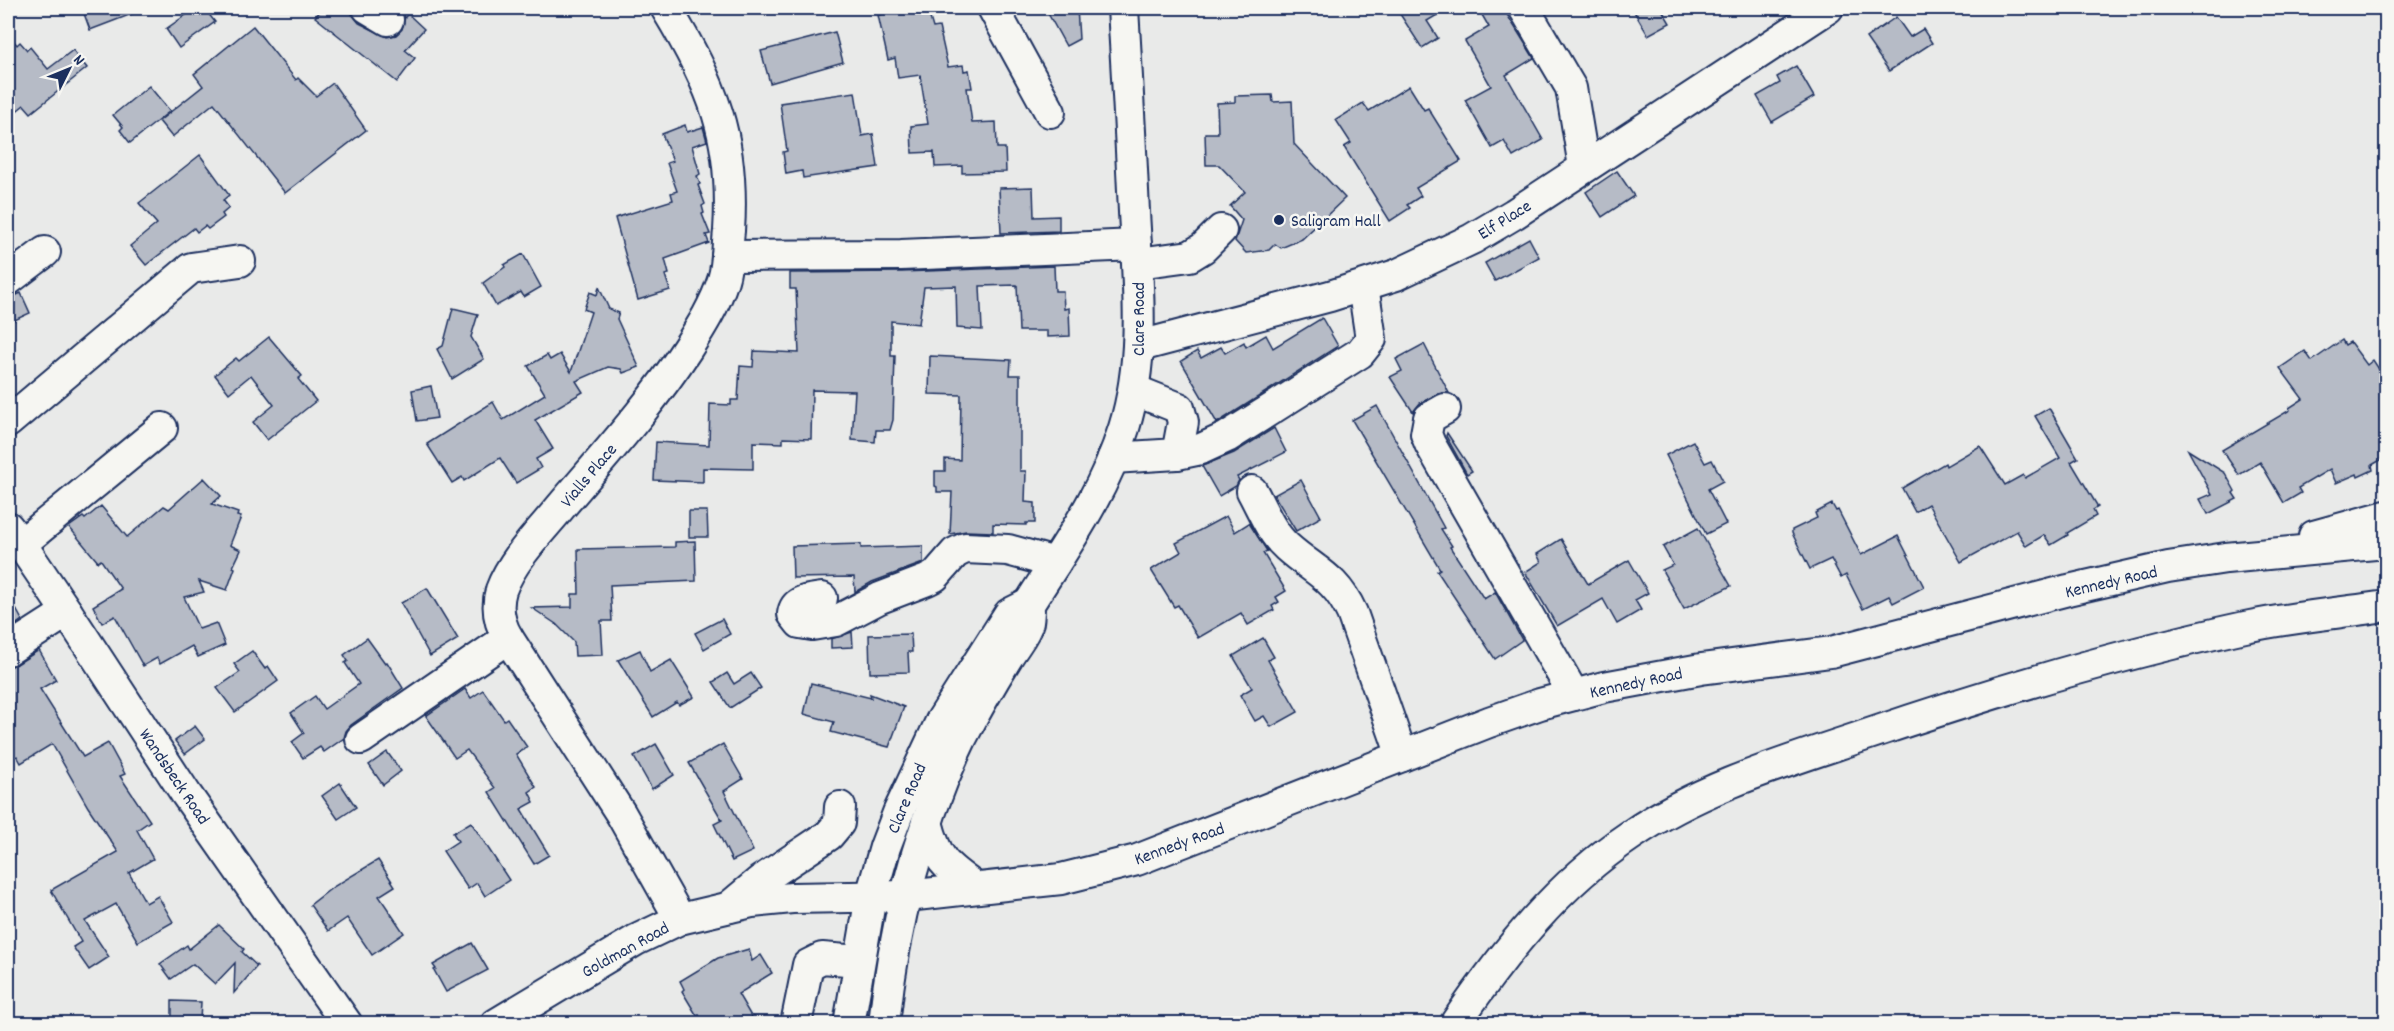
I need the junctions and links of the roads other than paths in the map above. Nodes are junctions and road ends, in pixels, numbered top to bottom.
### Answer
1 (666, 8) edge
2 (993, 8) edge
3 (1123, 8) edge
4 (1524, 8) edge
5 (1828, 8) edge
6 (1050, 111) dead end
7 (1584, 167) junction
8 (1221, 230) dead end
9 (45, 252) dead end
10 (1137, 254) junction
11 (727, 256) junction
12 (240, 261) dead end
13 (8, 280) edge
14 (1363, 286) junction
15 (1140, 346) junction
16 (1134, 390) junction
17 (1445, 408) dead end
18 (8, 422) edge
19 (162, 428) dead end
20 (1177, 454) junction
21 (1113, 458) junction
22 (1252, 490) dead end
23 (2386, 516) edge
24 (14, 535) edge
25 (2386, 543) edge
26 (2293, 552) junction
27 (1055, 562) junction
28 (822, 598) dead end
29 (1029, 604) junction
30 (2386, 606) edge
31 (67, 612) junction
32 (508, 638) junction
33 (8, 650) edge
34 (1574, 695) junction
35 (361, 739) dead end
36 (1401, 756) junction
37 (840, 807) dead end
38 (927, 822) junction
39 (976, 888) junction
40 (871, 896) junction
41 (907, 896) junction
42 (729, 907) junction
43 (680, 919) junction
44 (860, 961) junction
45 (347, 1023) edge
46 (496, 1023) edge
47 (796, 1023) edge
48 (849, 1023) edge
49 (884, 1023) edge
50 (1455, 1023) edge

1 - 11 street, Vialls Place
2 - 6 street
3 - 10 street, Clare Road
4 - 7 street
5 - 7 street, Elf Place
7 - 14 street, Elf Place
8 - 10 street
9 - 13 street
10 - 11 street
10 - 15 street, Clare Road
11 - 32 street, Vialls Place
12 - 18 street
14 - 15 street, Elf Place
14 - 20 street
15 - 16 street, Clare Road
16 - 20 street
16 - 21 street, Clare Road
17 - 34 street
19 - 24 street
20 - 21 street
21 - 27 street, Clare Road
22 - 36 street
23 - 26 street
24 - 31 street, Wandsbeck Road
25 - 26 street, Kennedy Road
26 - 34 street, Kennedy Road
27 - 28 street
27 - 29 street, Clare Road
29 - 38 street, Clare Road
29 - 40 street, Clare Road
30 - 50 street
31 - 33 street
31 - 45 street, Wandsbeck Road
32 - 35 street
32 - 43 street, Vialls Place
34 - 36 street, Kennedy Road
36 - 39 street, Kennedy Road
37 - 42 street
38 - 39 street
38 - 41 street, Clare Road
39 - 41 street, Kennedy Road
40 - 41 street, Kennedy Road
40 - 42 street, Goldman Road
40 - 44 street, Clare Road
41 - 49 street, Clare Road
42 - 43 street, Goldman Road
43 - 46 street, Goldman Road
44 - 47 street
44 - 48 street, Clare Road

